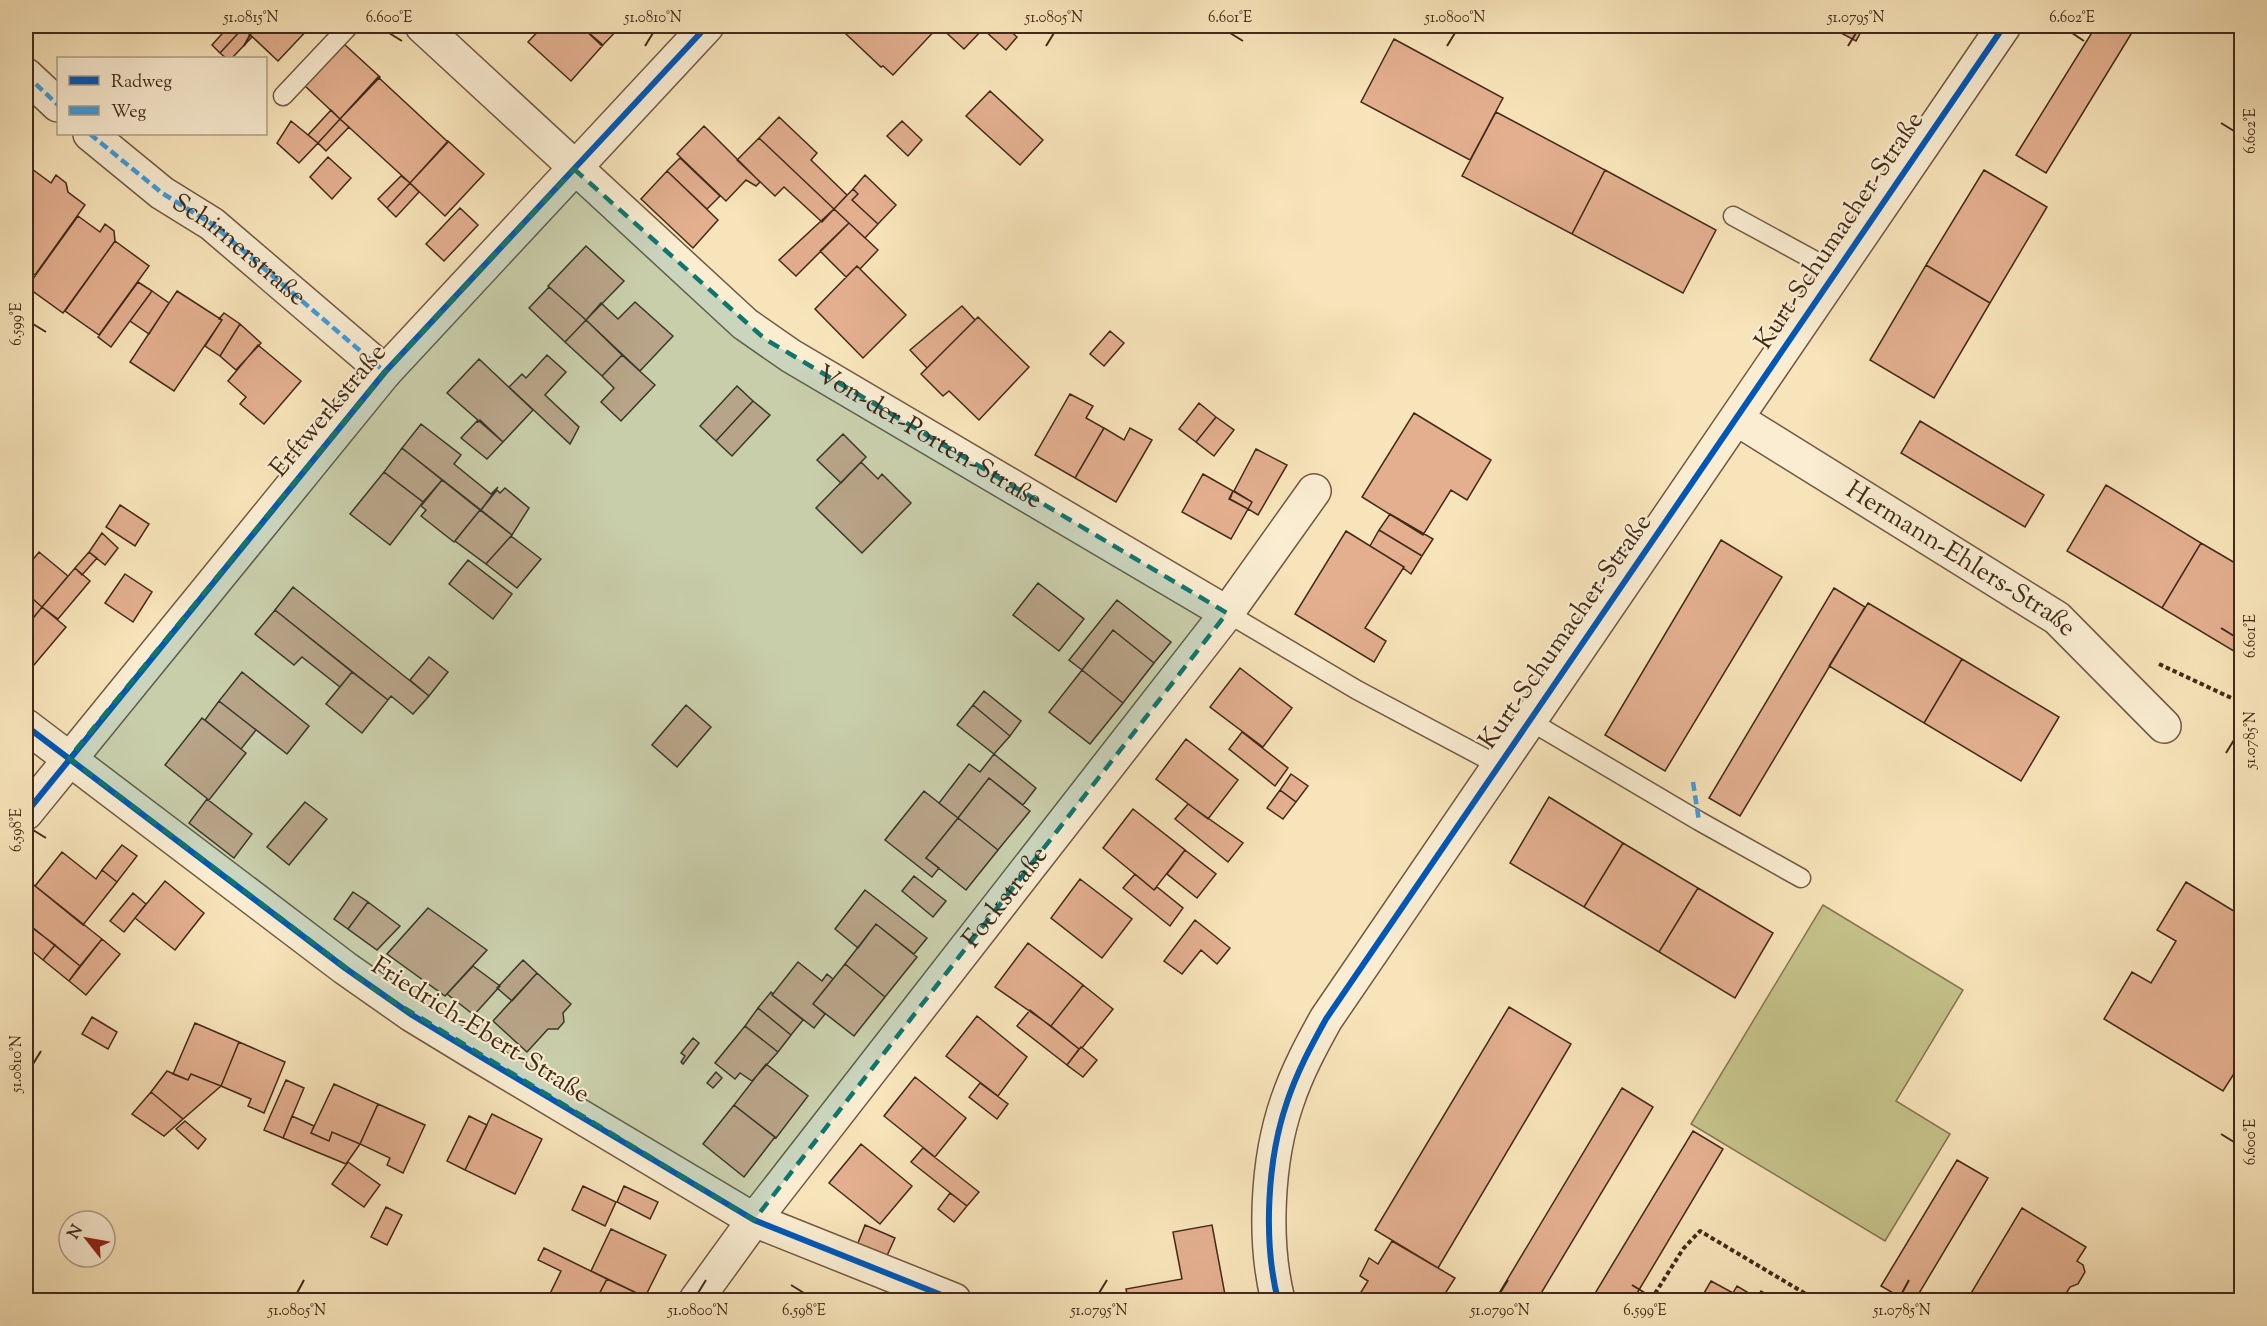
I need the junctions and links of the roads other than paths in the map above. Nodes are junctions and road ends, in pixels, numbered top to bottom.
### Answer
1 (349, 26) edge
2 (422, 26) edge
3 (707, 26) edge
4 (2004, 26) edge
5 (26, 75) edge
6 (283, 96) dead end
7 (57, 104) edge
8 (91, 135) edge
9 (574, 169) junction
10 (1733, 216) dead end
11 (1834, 271) junction
12 (385, 372) junction
13 (1737, 419) junction
14 (1314, 491) dead end
15 (1227, 613) junction
16 (1530, 721) junction
17 (26, 726) edge
18 (2164, 726) dead end
19 (69, 758) junction
20 (1498, 765) junction
21 (26, 813) edge
22 (1801, 878) dead end
23 (754, 1220) junction
24 (696, 1300) edge
25 (954, 1300) edge
26 (1278, 1300) edge

1 - 6 lane
2 - 9 street, Von-der-Porten-Straße
3 - 9 street, Erftwerkstraße
4 - 11 street, Kurt-Schumacher-Straße
5 - 7 street
8 - 12 street, Schirnerstraße
9 - 12 street, Erftwerkstraße
9 - 15 street, Von-der-Porten-Straße
10 - 11 lane
11 - 13 street, Kurt-Schumacher-Straße
12 - 19 street, Erftwerkstraße
13 - 16 street, Kurt-Schumacher-Straße
13 - 18 street, Hermann-Ehlers-Straße
14 - 15 street, Fockstraße
15 - 20 lane, Von-der-Porten-Straße
15 - 23 street, Fockstraße
16 - 20 street, Kurt-Schumacher-Straße
16 - 22 lane, Kurt-Schumacher-Straße
17 - 19 street, Friedrich-Ebert-Straße
19 - 21 street, Erftwerkstraße
19 - 23 street, Friedrich-Ebert-Straße
20 - 26 street, Kurt-Schumacher-Straße
23 - 24 street, Fockstraße
23 - 25 street, Friedrich-Ebert-Straße

